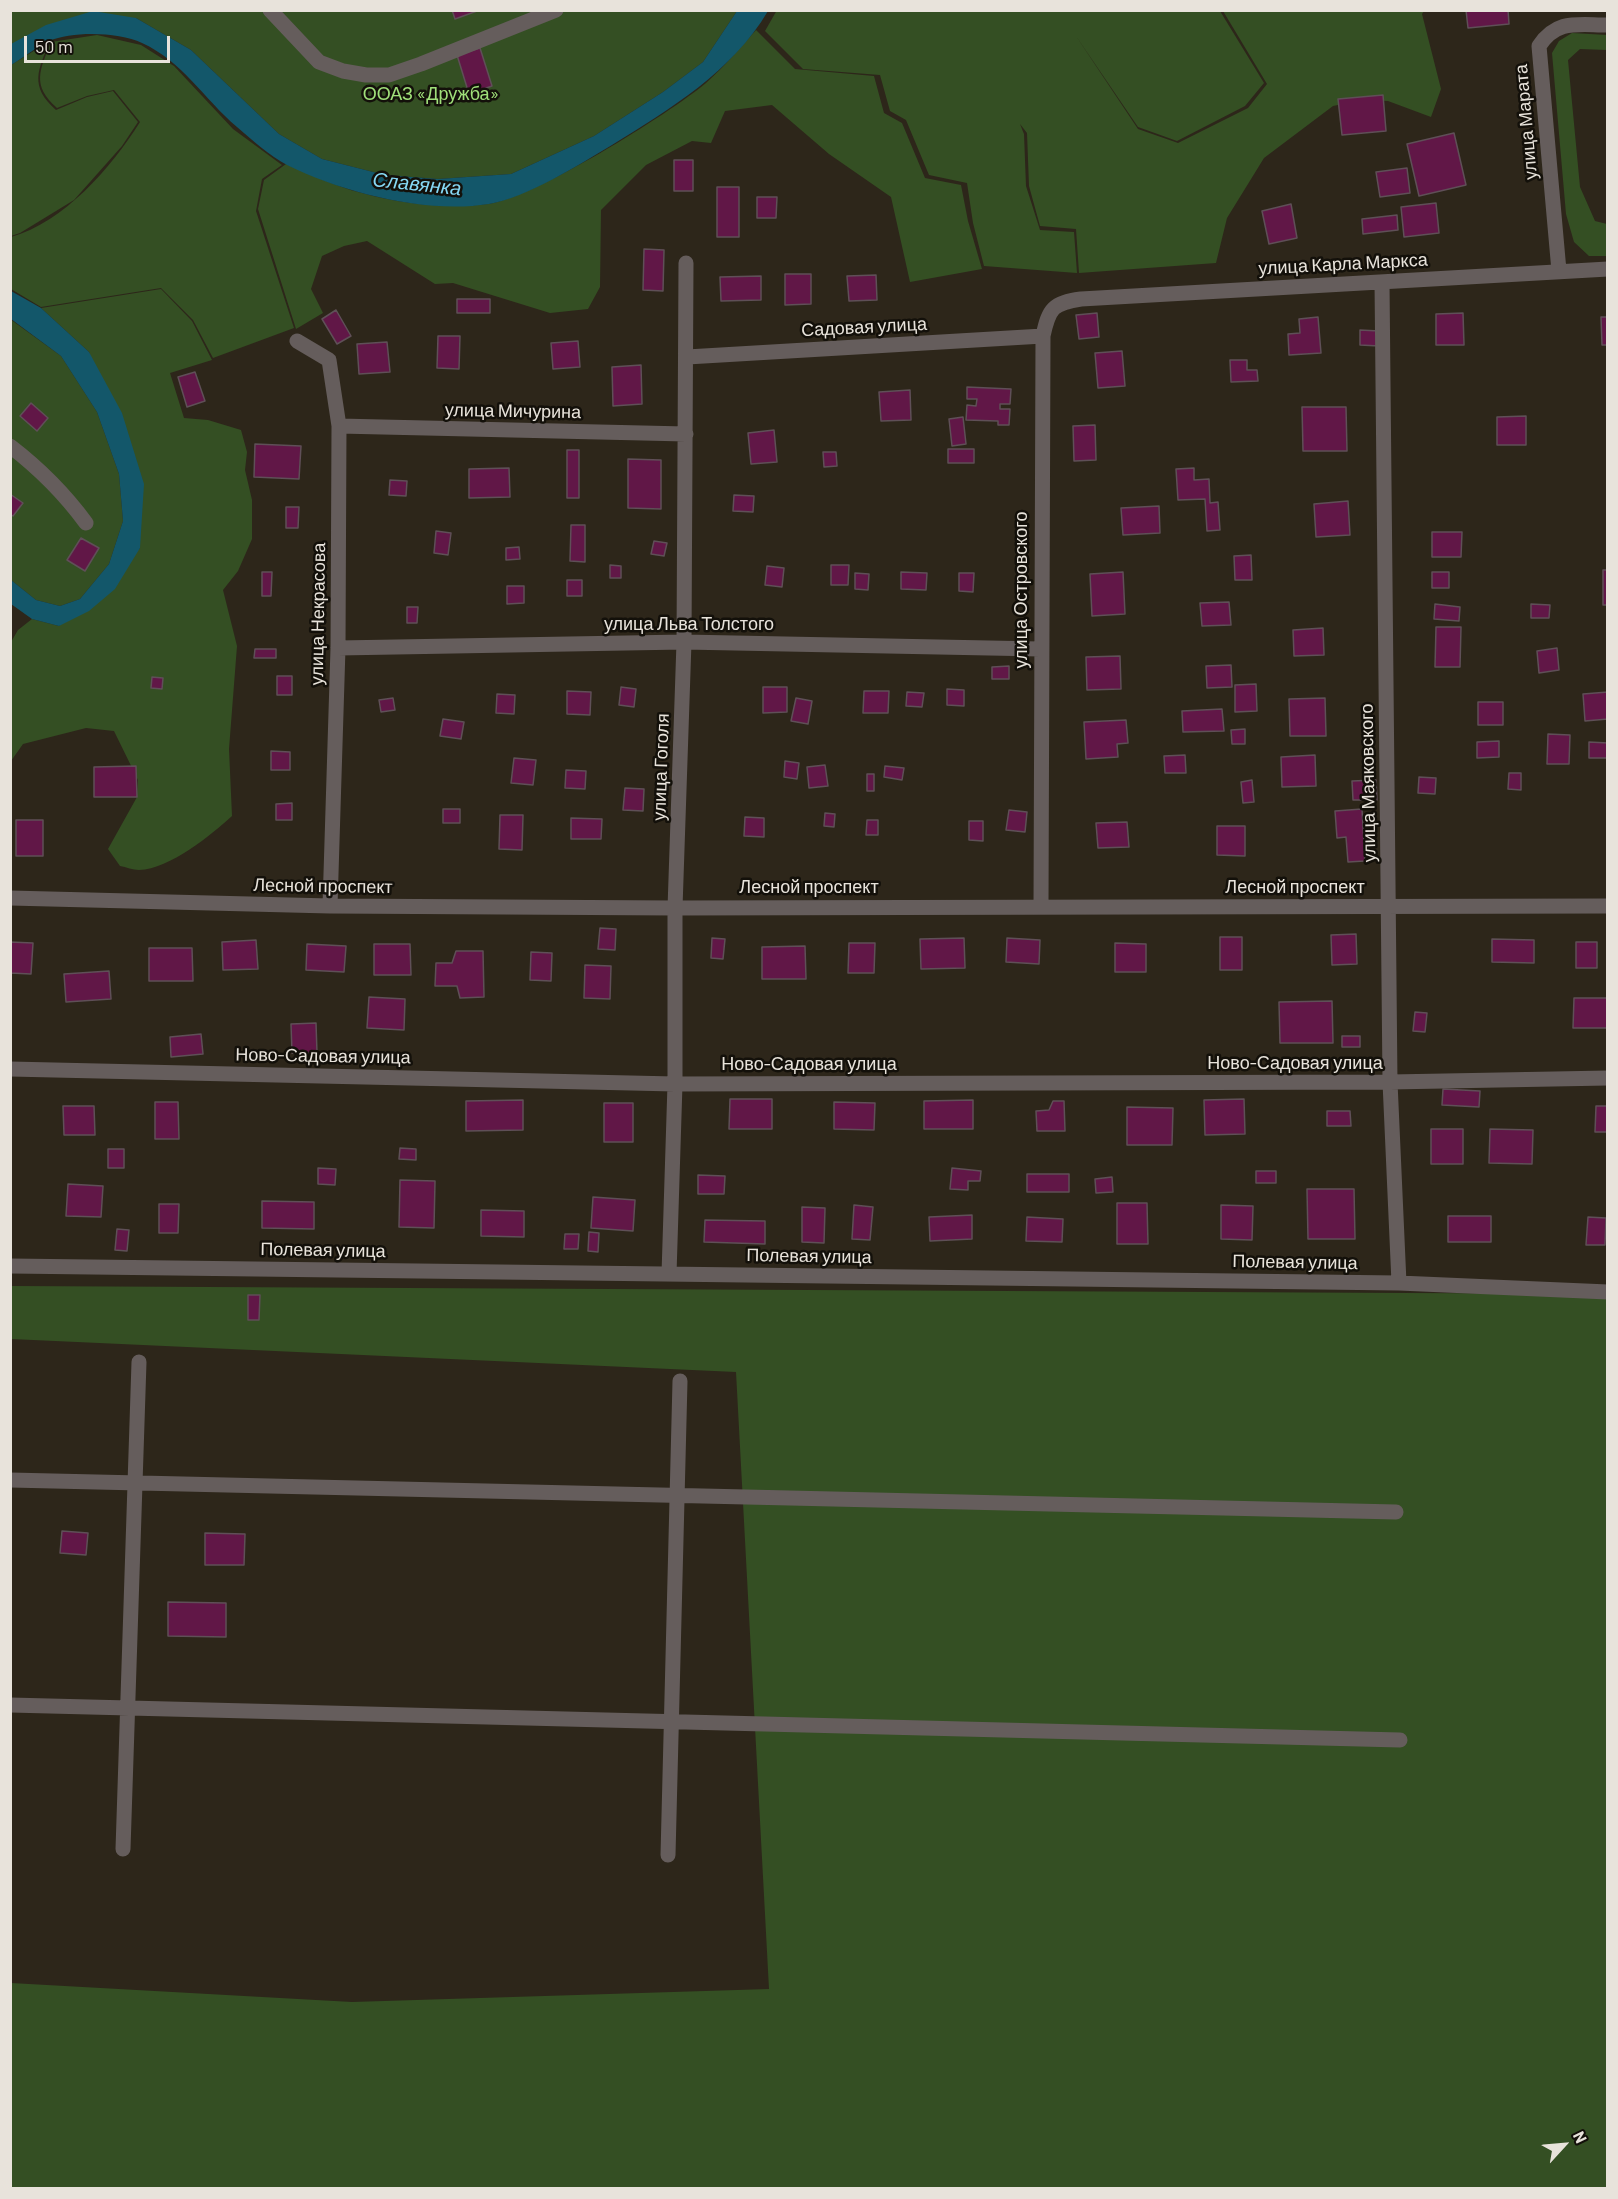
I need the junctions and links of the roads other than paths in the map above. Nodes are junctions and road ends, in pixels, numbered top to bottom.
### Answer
1 (270, 10) edge
2 (556, 10) edge
3 (1608, 25) edge
4 (686, 263) dead end
5 (1608, 269) edge
6 (1559, 271) junction
7 (1382, 282) junction
8 (1081, 298) joint
9 (1042, 336) junction
10 (297, 341) dead end
11 (687, 357) junction
12 (339, 426) junction
13 (686, 434) junction
14 (10, 446) edge
15 (86, 524) dead end
16 (684, 642) junction
17 (338, 648) junction
18 (1040, 649) junction
19 (10, 898) edge
20 (330, 906) junction
21 (1041, 906) junction
22 (1608, 906) edge
23 (675, 908) junction
24 (1388, 908) junction
25 (10, 1069) edge
26 (1608, 1078) edge
27 (1390, 1082) junction
28 (675, 1084) junction
29 (10, 1266) edge
30 (669, 1274) junction
31 (1399, 1283) junction
32 (1608, 1293) edge
33 (139, 1362) dead end
34 (680, 1381) dead end
35 (10, 1480) edge
36 (135, 1482) junction
37 (676, 1496) junction
38 (1396, 1512) dead end
39 (10, 1705) edge
40 (128, 1708) junction
41 (671, 1721) junction
42 (1400, 1740) dead end
43 (123, 1849) dead end
44 (668, 1855) dead end

1 - 2 street
3 - 6 street, улица Марата
4 - 11 street, улица Гоголя
5 - 6 street, улица Карла Маркса
6 - 7 street, улица Карла Маркса
7 - 8 street, улица Карла Маркса
7 - 24 street, улица Маяковского
8 - 9 street, улица Островского
9 - 11 street, Садовая улица
9 - 18 street, улица Островского
10 - 12 street, улица Некрасова
11 - 13 street, улица Гоголя
12 - 13 street, улица Мичурина
12 - 17 street, улица Некрасова
13 - 16 street, улица Гоголя
14 - 15 street
16 - 17 street, улица Льва Толстого
16 - 18 street, улица Льва Толстого
16 - 23 street, улица Гоголя
17 - 20 street, улица Некрасова
18 - 21 street, улица Островского
19 - 20 street, Лесной проспект
20 - 23 street, Лесной проспект
21 - 23 street, Лесной проспект
21 - 24 street, Лесной проспект
22 - 24 street, Лесной проспект
23 - 28 street, улица Гоголя
24 - 27 street, улица Маяковского
25 - 28 street, Ново-Садовая улица
26 - 27 street, Ново-Садовая улица
27 - 28 street, Ново-Садовая улица
27 - 31 street, улица Маяковского
28 - 30 street, улица Гоголя
29 - 30 street, Полевая улица
30 - 31 street, Полевая улица
31 - 32 street, Полевая улица
33 - 36 street
34 - 37 street
35 - 36 street
36 - 37 street
36 - 40 street
37 - 38 street
37 - 41 street
39 - 40 street
40 - 41 street
40 - 43 street
41 - 42 street
41 - 44 street

